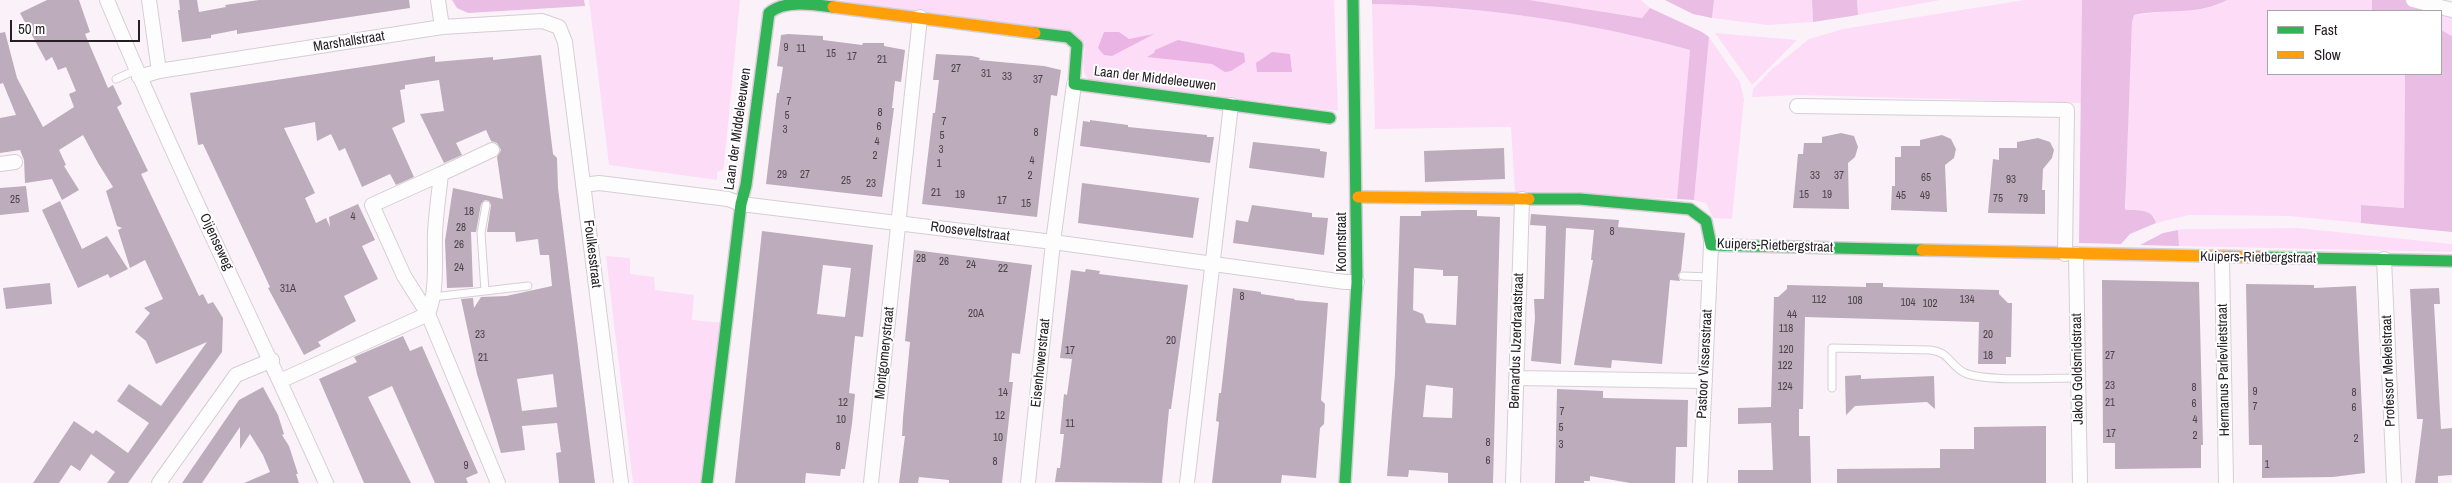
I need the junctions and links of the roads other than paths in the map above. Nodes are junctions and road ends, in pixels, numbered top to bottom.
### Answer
1 (107, 0) edge
2 (149, 0) edge
3 (438, 0) edge
4 (1353, 0) edge
5 (2413, 0) edge
6 (2452, 10) edge
7 (920, 17) junction
8 (559, 26) joint
9 (442, 27) junction
10 (159, 71) junction
11 (138, 74) junction
12 (116, 79) dead end
13 (1074, 84) junction
14 (1230, 105) junction
15 (1797, 106) dead end
16 (1330, 118) dead end
17 (492, 150) dead end
18 (15, 162) dead end
19 (0, 164) edge
20 (441, 174) junction
21 (583, 185) junction
22 (1358, 197) junction
23 (1522, 200) junction
24 (741, 204) junction
25 (486, 205) dead end
26 (898, 222) junction
27 (1053, 242) junction
28 (1710, 245) junction
29 (2070, 254) junction
30 (2222, 258) junction
31 (2384, 259) junction
32 (2452, 262) edge
33 (1212, 265) junction
34 (1683, 276) dead end
35 (1709, 277) junction
36 (1357, 282) junction
37 (528, 286) dead end
38 (485, 291) junction
39 (433, 298) junction
40 (428, 314) junction
41 (272, 360) junction
42 (1516, 378) junction
43 (2078, 378) junction
44 (1705, 380) junction
45 (280, 381) junction
46 (1832, 388) dead end
47 (159, 483) edge
48 (326, 483) edge
49 (498, 483) edge
50 (621, 483) edge
51 (707, 483) edge
52 (871, 483) edge
53 (1028, 483) edge
54 (1187, 483) edge
55 (1346, 483) edge
56 (1513, 483) edge
57 (1700, 483) edge
58 (2080, 483) edge
59 (2226, 483) edge
60 (2394, 483) edge

1 - 11 street, Oijenseweg
2 - 10 street
3 - 9 street
4 - 22 street, Koornstraat
5 - 6 street
7 - 13 street, Laan der Middeleeuwen
7 - 24 street, Laan der Middeleeuwen
7 - 26 street, Montgomerystraat
8 - 9 street, Marshallstraat
8 - 21 street, Foulkesstraat
9 - 10 street, Marshallstraat
10 - 11 street, Marshallstraat
11 - 12 lane
11 - 41 street, Oijenseweg
13 - 14 street, Laan der Middeleeuwen
13 - 27 street, Eisenhowerstraat
14 - 16 street, Laan der Middeleeuwen
14 - 33 street
15 - 29 street
17 - 20 street
18 - 19 street
20 - 39 street
20 - 40 street
21 - 24 street, Rooseveltstraat
21 - 50 street, Foulkesstraat
22 - 23 street, Kuipers-Rietbergstraat
22 - 36 street, Koornstraat
23 - 28 street, Kuipers-Rietbergstraat
23 - 42 street, Bernardus IJzerdraatstraat
24 - 26 street, Rooseveltstraat
24 - 51 street
25 - 38 lane
26 - 27 street, Rooseveltstraat
26 - 52 street, Montgomerystraat
27 - 33 street, Rooseveltstraat
27 - 53 street, Eisenhowerstraat
28 - 29 street, Kuipers-Rietbergstraat
28 - 35 street, Pastoor Vissersstraat
29 - 30 street, Kuipers-Rietbergstraat
29 - 43 street, Jakob Goldsmidstraat
30 - 31 street, Kuipers-Rietbergstraat
30 - 59 street, Hermanus Parlevlietstraat
31 - 32 street, Kuipers-Rietbergstraat
31 - 60 street, Professor Mekelstraat
33 - 36 street, Rooseveltstraat
33 - 54 street
34 - 35 lane
35 - 44 street, Pastoor Vissersstraat
36 - 55 street, Koornstraat
37 - 38 lane
38 - 39 lane
39 - 40 street
40 - 45 street
40 - 49 street
41 - 45 street, Oijenseweg
41 - 47 street
42 - 44 street
42 - 56 street, Bernardus IJzerdraatstraat
43 - 46 lane
43 - 58 street, Jakob Goldsmidstraat
44 - 57 street, Pastoor Vissersstraat
45 - 48 street, Oijenseweg

